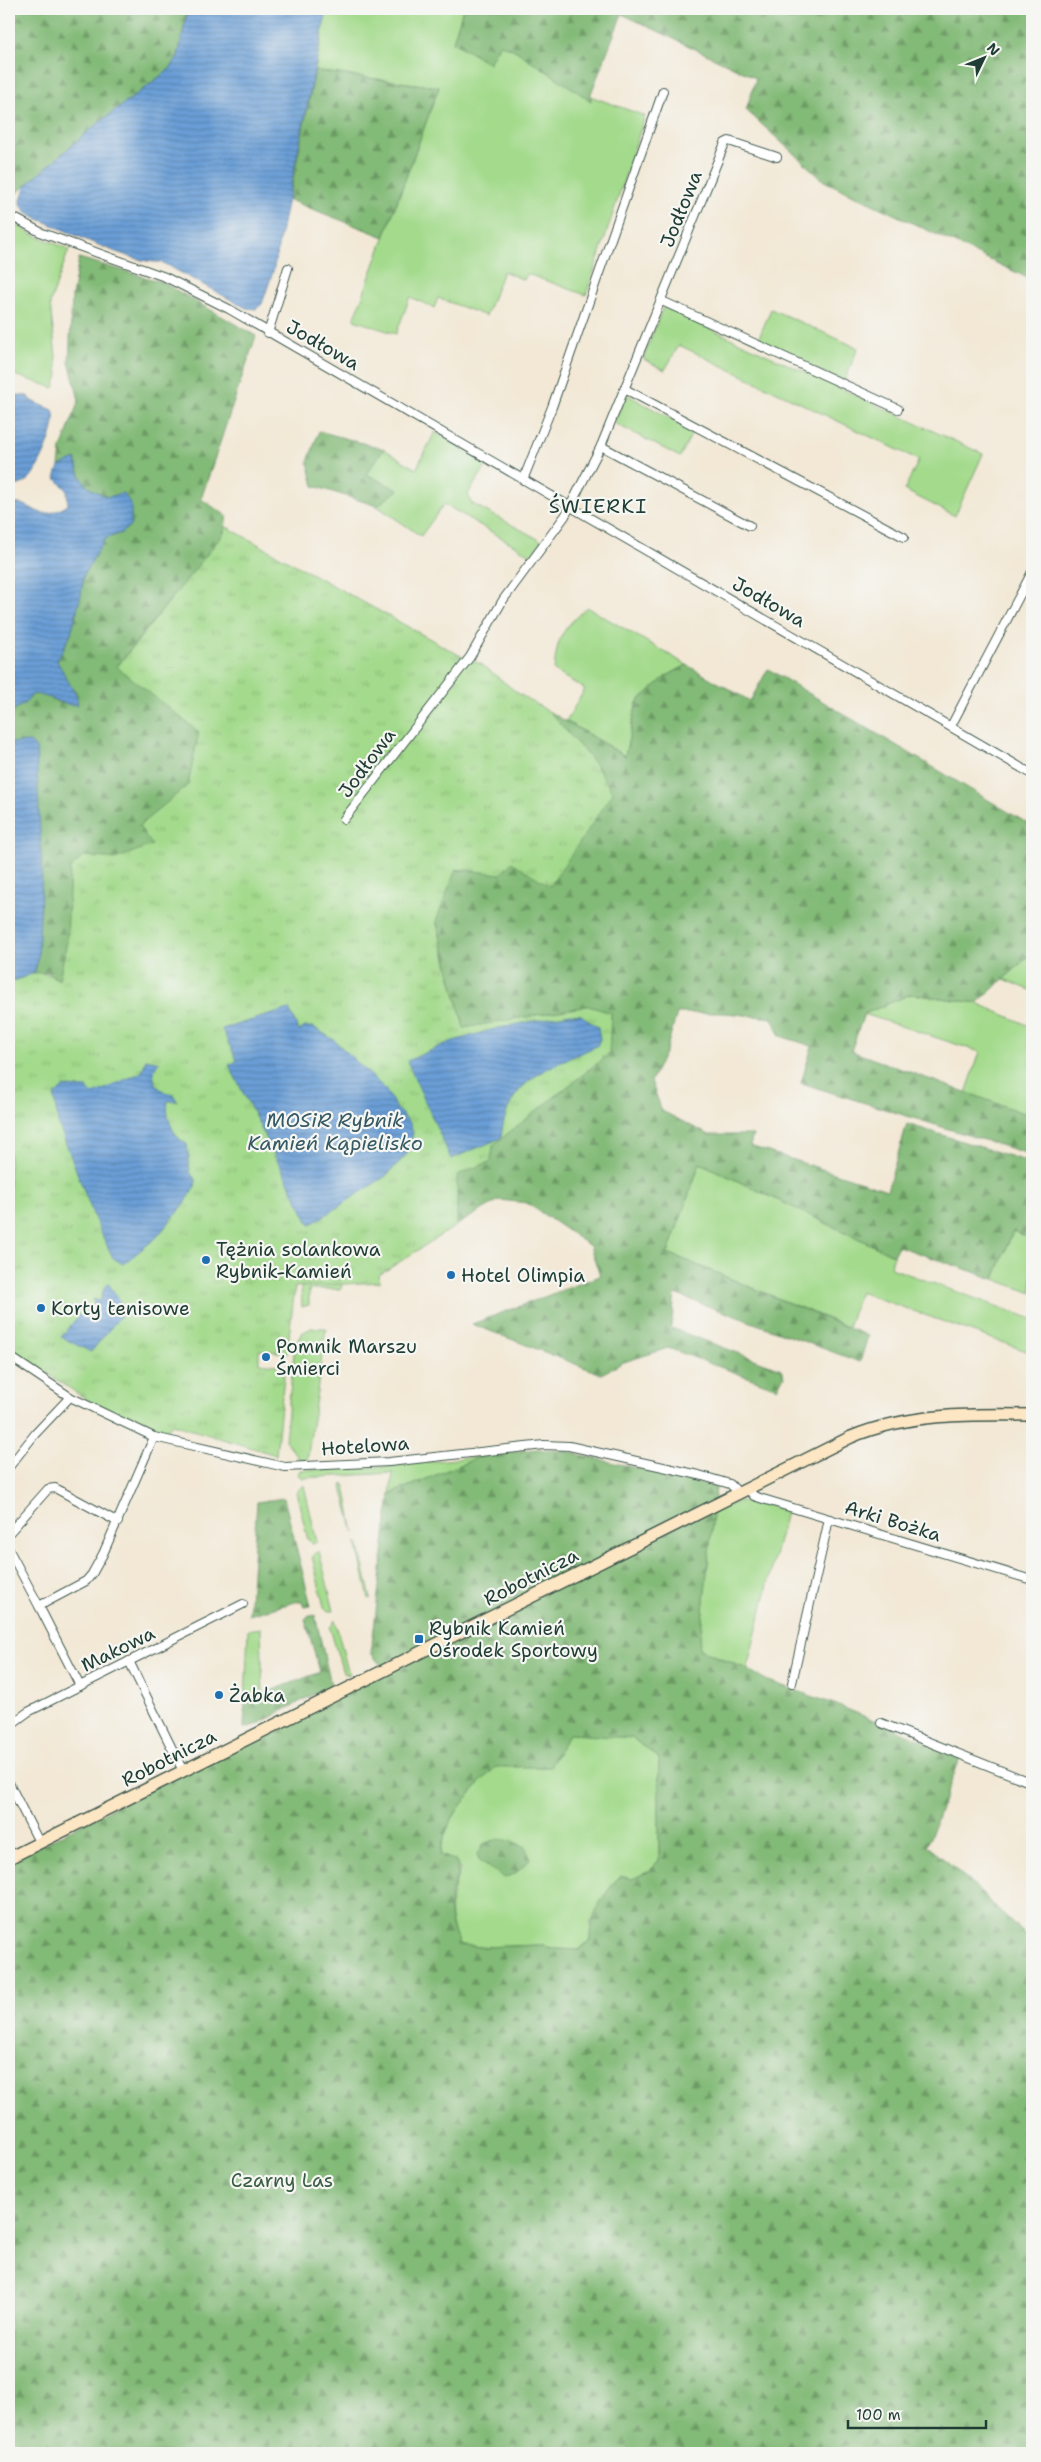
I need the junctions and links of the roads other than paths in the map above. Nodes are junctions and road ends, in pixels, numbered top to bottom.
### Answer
1 (663, 91) dead end
2 (777, 157) dead end
3 (9, 214) edge
4 (288, 268) dead end
5 (662, 301) junction
6 (268, 333) junction
7 (625, 389) junction
8 (898, 409) dead end
9 (601, 446) junction
10 (523, 480) junction
11 (569, 506) junction
12 (750, 526) dead end
13 (904, 537) dead end
14 (1032, 572) edge
15 (952, 726) junction
16 (1032, 774) edge
17 (344, 819) dead end
18 (9, 1356) edge
19 (70, 1397) junction
20 (1032, 1415) edge
21 (154, 1437) junction
22 (9, 1467) edge
23 (743, 1491) junction
24 (829, 1519) junction
25 (118, 1522) junction
26 (9, 1533) edge
27 (9, 1550) edge
28 (1032, 1580) edge
29 (244, 1604) dead end
30 (39, 1606) junction
31 (129, 1661) junction
32 (792, 1683) dead end
33 (80, 1686) junction
34 (881, 1724) dead end
35 (9, 1726) edge
36 (183, 1771) junction
37 (9, 1783) edge
38 (1032, 1783) edge
39 (39, 1842) junction
40 (9, 1858) edge

1 - 10 street
2 - 5 street, Jodłowa
3 - 6 street, Jodłowa
4 - 6 street, Jodłowa
5 - 7 street, Jodłowa
5 - 8 street
6 - 10 street, Jodłowa
7 - 9 street, Jodłowa
7 - 13 street
9 - 11 street, Jodłowa
9 - 12 street
10 - 11 street, Jodłowa
11 - 15 street, Jodłowa
11 - 17 street, Jodłowa
14 - 15 street
15 - 16 street, Jodłowa
18 - 19 street, Hotelowa
19 - 21 street, Hotelowa
19 - 22 street
20 - 23 street, Robotnicza
21 - 23 street, Hotelowa
21 - 25 street
23 - 24 street, Arki Bożka
23 - 36 street, Robotnicza
24 - 28 street, Arki Bożka
24 - 32 street
25 - 26 street
25 - 30 street
27 - 30 street
29 - 31 street, Makowa
30 - 33 street
31 - 33 street, Makowa
31 - 36 street
33 - 35 street, Makowa
34 - 38 street
36 - 39 street, Robotnicza
37 - 39 street
39 - 40 street, Robotnicza

